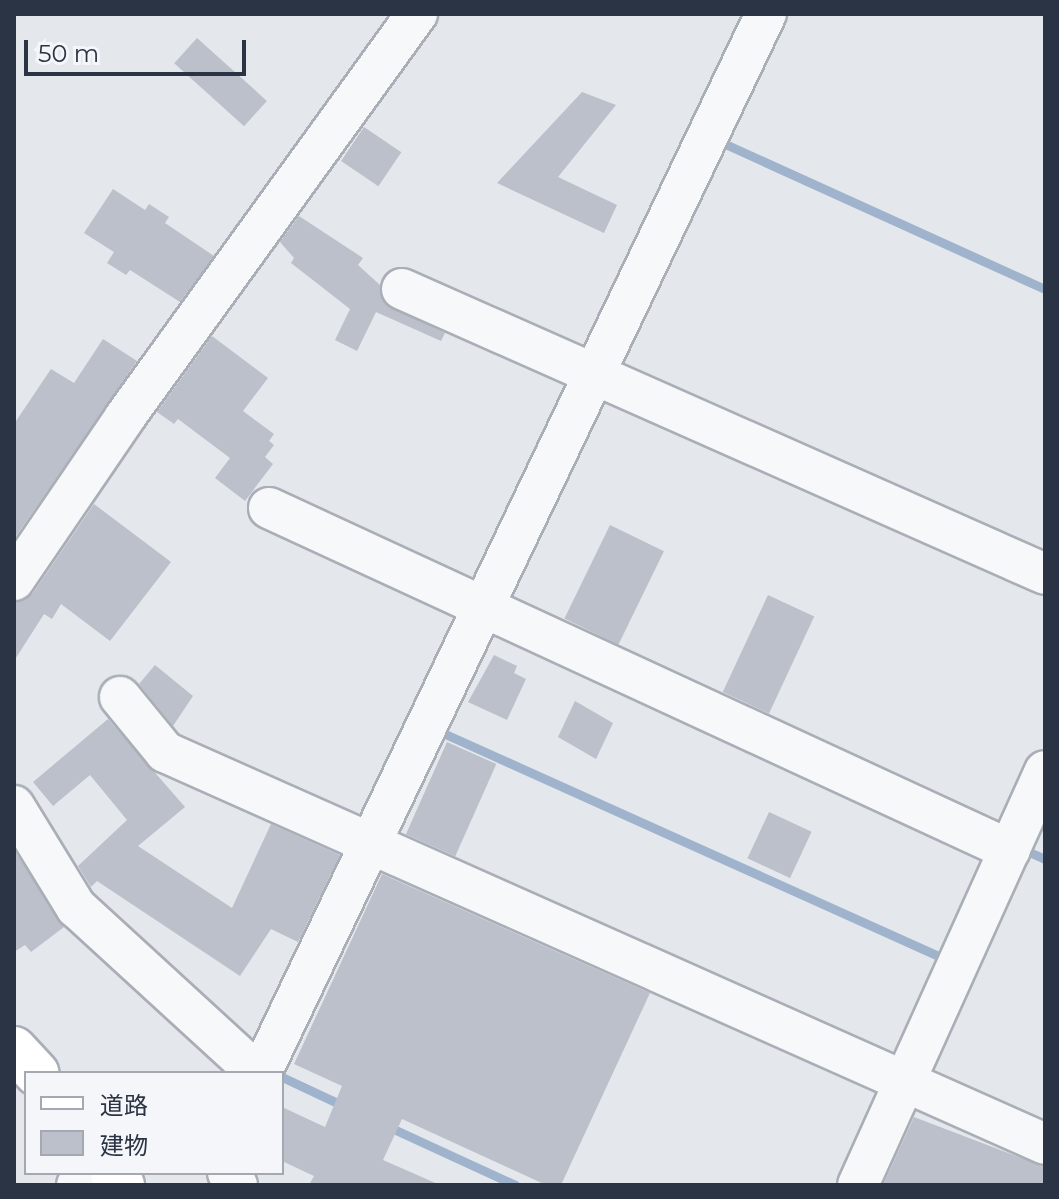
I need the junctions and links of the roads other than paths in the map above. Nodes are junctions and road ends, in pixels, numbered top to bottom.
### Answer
1 (417, 14) edge
2 (766, 14) edge
3 (402, 289) dead end
4 (597, 374) junction
5 (269, 508) dead end
6 (1045, 574) edge
7 (14, 580) edge
8 (485, 611) junction
9 (120, 697) dead end
10 (1045, 771) edge
11 (14, 806) edge
12 (374, 842) junction
13 (1010, 850) junction
14 (14, 1049) edge
15 (34, 1071) edge
16 (257, 1071) edge
17 (260, 1071) edge
18 (905, 1081) junction
19 (1045, 1144) edge
20 (858, 1185) edge

1 - 7 street
2 - 4 street
3 - 4 street
4 - 6 street
4 - 8 street
5 - 8 street
8 - 12 street
8 - 13 street
9 - 12 street
10 - 13 street
11 - 16 street
12 - 17 street
12 - 18 street
13 - 18 street
14 - 15 main road
18 - 19 street
18 - 20 street

